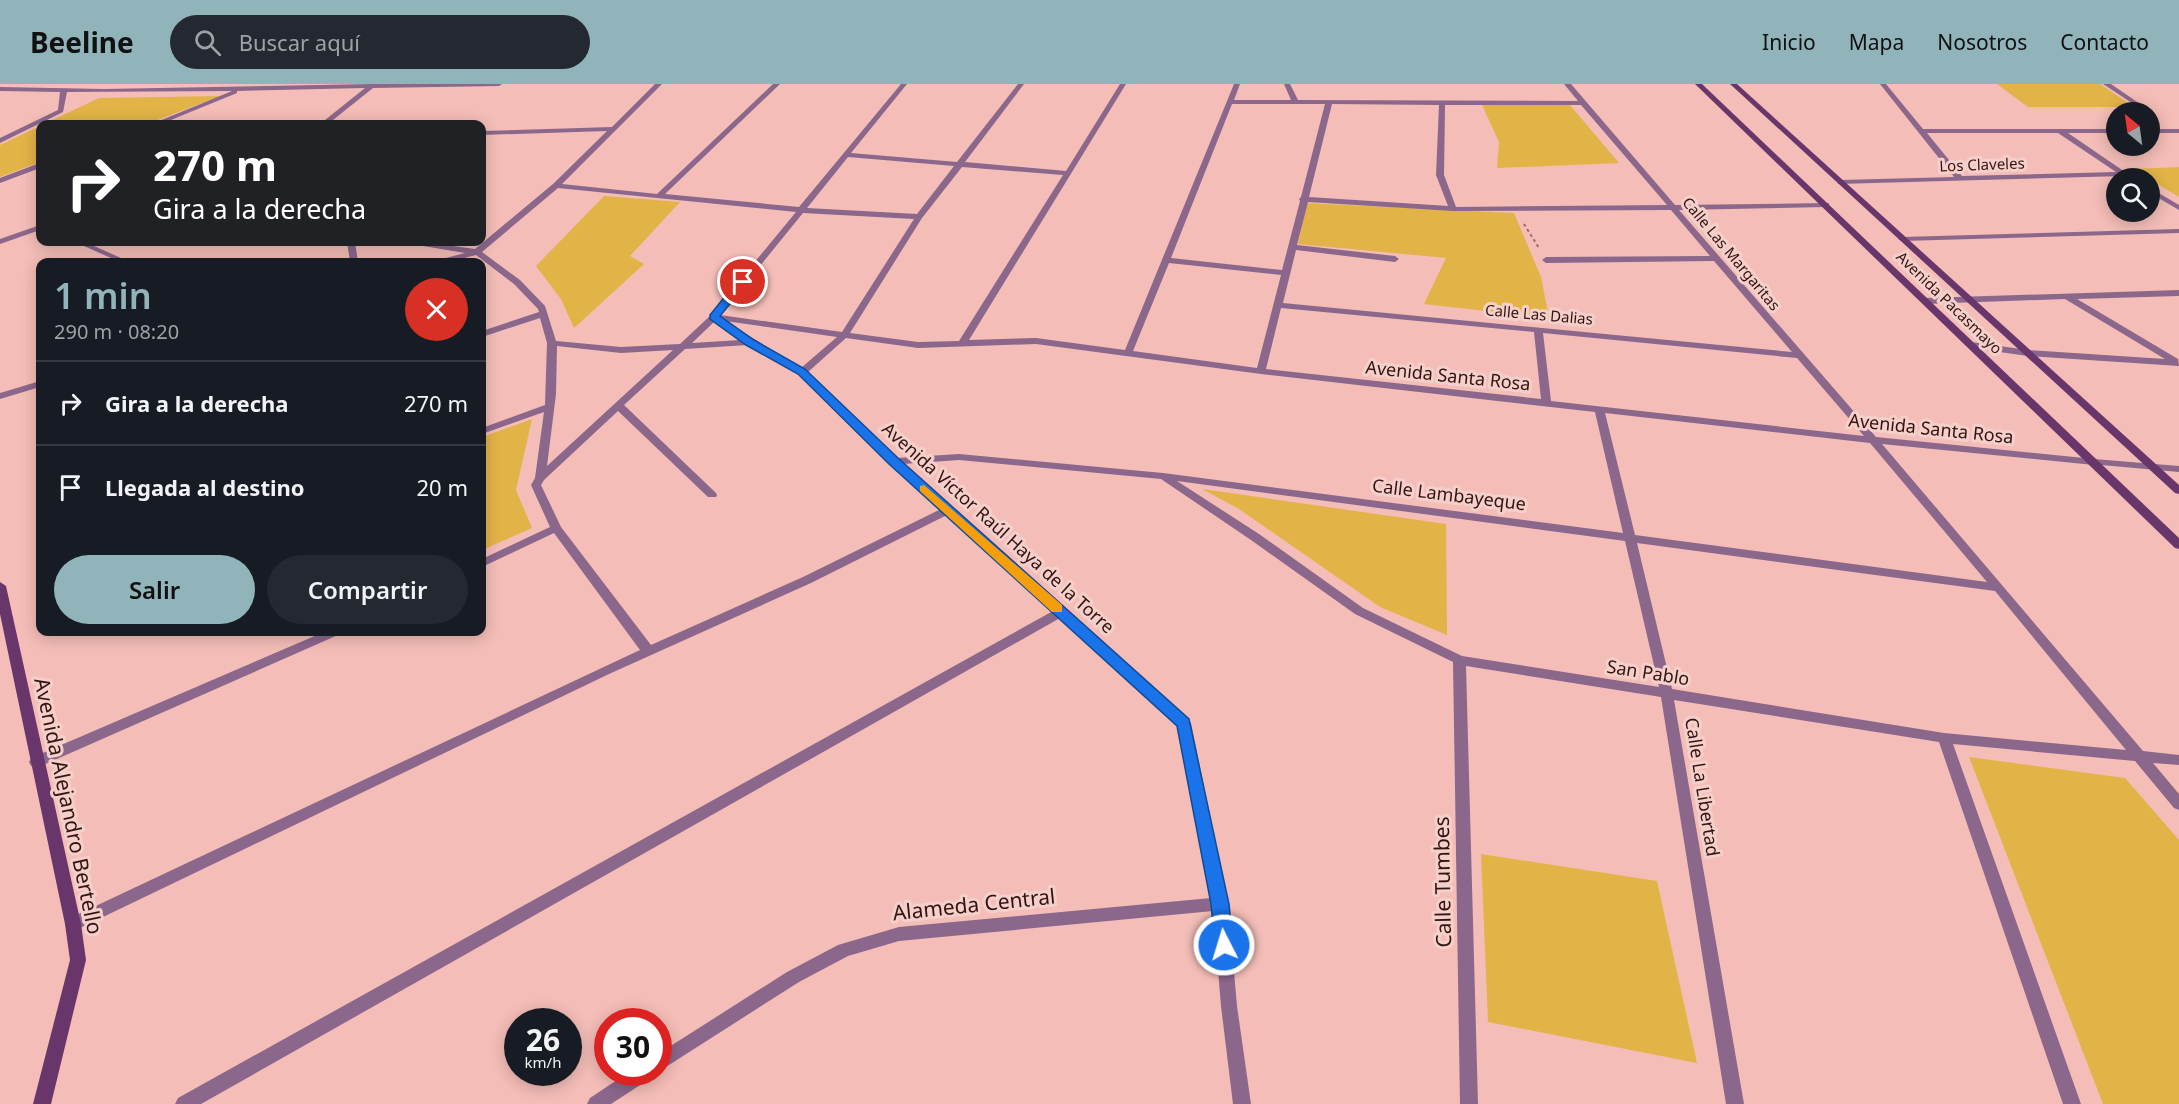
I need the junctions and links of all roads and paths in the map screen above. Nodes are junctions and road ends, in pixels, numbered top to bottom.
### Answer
1 (25, 84) edge
2 (499, 84) edge
3 (659, 84) edge
4 (777, 84) edge
5 (904, 84) edge
6 (1021, 84) edge
7 (1123, 84) edge
8 (1237, 84) edge
9 (1287, 84) edge
10 (1567, 84) edge
11 (1698, 84) edge
12 (1733, 84) edge
13 (1882, 84) edge
14 (2106, 84) edge
15 (372, 85) edge
16 (0, 89) edge
17 (11, 90) junction
18 (238, 90) junction
19 (64, 91) junction
20 (0, 95) edge
21 (1230, 102) junction
22 (1295, 102) junction
23 (2134, 102) edge
24 (1329, 103) junction
25 (1442, 103) junction
26 (1583, 103) junction
27 (43, 120) edge
28 (167, 120) edge
29 (329, 120) edge
30 (36, 123) edge
31 (614, 129) junction
32 (1921, 131) junction
33 (2061, 131) junction
34 (2106, 131) edge
35 (2160, 131) edge
36 (2179, 131) edge
37 (486, 134) edge
38 (0, 141) edge
39 (846, 155) junction
40 (957, 165) junction
41 (36, 168) edge
42 (2115, 168) edge
43 (1068, 173) junction
44 (2106, 176) edge
45 (1960, 179) junction
46 (0, 181) edge
47 (1841, 182) junction
48 (556, 186) junction
49 (2160, 196) edge
50 (658, 197) junction
51 (1303, 199) junction
52 (1826, 206) junction
53 (1674, 207) junction
54 (2179, 208) edge
55 (1453, 209) junction
56 (801, 210) junction
57 (919, 218) junction
58 (36, 228) edge
59 (2179, 231) edge
60 (1902, 239) junction
61 (0, 242) edge
62 (486, 244) edge
63 (88, 246) edge
64 (437, 246) edge
65 (484, 246) edge
66 (1291, 247) junction
67 (477, 252) junction
68 (117, 258) edge
69 (455, 258) edge
70 (485, 258) edge
71 (1716, 258) junction
72 (486, 259) edge
73 (1395, 259) dead end
74 (1167, 260) junction
75 (1546, 260) dead end
76 (1285, 273) junction
77 (2179, 293) edge
78 (2068, 298) junction
79 (1969, 299) junction
80 (1925, 301) junction
81 (1277, 305) junction
82 (543, 314) junction
83 (714, 317) junction
84 (1538, 330) junction
85 (486, 333) edge
86 (845, 334) junction
87 (750, 342) junction
88 (963, 342) junction
89 (552, 343) junction
90 (684, 345) junction
91 (1971, 345) junction
92 (1128, 353) junction
93 (2028, 353) junction
94 (1798, 355) junction
95 (2179, 363) edge
96 (1261, 371) junction
97 (802, 372) junction
98 (36, 385) edge
99 (0, 396) edge
100 (1546, 403) junction
101 (618, 405) junction
102 (549, 407) junction
103 (1599, 409) junction
104 (486, 430) edge
105 (1874, 440) junction
106 (894, 461) junction
107 (2094, 462) junction
108 (2152, 467) junction
109 (2179, 469) edge
110 (1163, 476) junction
111 (540, 478) junction
112 (2179, 491) edge
113 (712, 495) dead end
114 (948, 510) junction
115 (556, 528) junction
116 (1629, 537) junction
117 (2179, 544) edge
118 (486, 561) edge
119 (0, 586) edge
120 (1998, 586) junction
121 (1061, 612) junction
122 (313, 636) edge
123 (649, 652) junction
124 (1459, 660) junction
125 (1667, 694) junction
126 (1944, 738) junction
127 (2140, 757) junction
128 (2179, 760) edge
129 (36, 762) junction
130 (2179, 804) edge
131 (1220, 904) junction
132 (73, 924) junction
133 (672, 1055) edge
134 (624, 1086) edge
135 (42, 1104) edge
136 (184, 1104) edge
137 (596, 1104) edge
138 (1242, 1104) edge
139 (1469, 1104) edge
140 (1734, 1104) edge
141 (2072, 1104) edge

1 - 17 street
2 - 15 street
3 - 31 street
4 - 50 street
5 - 39 street
6 - 40 street
7 - 43 street
8 - 21 street
9 - 22 street
10 - 26 street, Calle Las Margaritas
11 - 52 main road, Avenida Pacasmayo
12 - 47 main road, Avenida Pacasmayo
13 - 32 street
14 - 23 street
15 - 18 street
15 - 29 street
16 - 17 street
17 - 19 street
17 - 20 street
18 - 19 street
18 - 28 street
19 - 27 street
21 - 22 street
21 - 74 street
22 - 24 street
24 - 25 street
24 - 51 street
25 - 26 street
25 - 55 street
26 - 53 street, Calle Las Margaritas
30 - 38 street
31 - 37 street
31 - 48 street
32 - 33 street
32 - 45 street
33 - 34 street
33 - 42 street
35 - 36 street
39 - 40 street
39 - 56 street
40 - 43 street
40 - 57 street
41 - 46 street
43 - 88 street
44 - 45 street, Los Claveles
45 - 47 street, Los Claveles
47 - 60 main road, Avenida Pacasmayo
48 - 50 street
48 - 62 street
49 - 54 street
50 - 56 street
51 - 55 street
51 - 66 street
52 - 53 street
52 - 80 main road, Avenida Pacasmayo
53 - 55 street
53 - 71 street, Calle Las Margaritas
56 - 57 street
56 - 83 street
57 - 86 street
58 - 61 street
59 - 60 street
60 - 79 main road, Avenida Pacasmayo
63 - 68 street
64 - 67 street
65 - 67 street
66 - 73 street
66 - 76 street
67 - 69 street
67 - 70 street
71 - 75 street
71 - 94 street, Calle Las Margaritas
72 - 82 street
74 - 76 street
74 - 92 street
76 - 81 street
77 - 78 street
78 - 79 street
78 - 95 street
79 - 80 street
79 - 93 main road, Avenida Pacasmayo
80 - 91 main road, Avenida Pacasmayo
81 - 84 street, Calle Las Dalias
81 - 96 street
82 - 85 street
82 - 89 street
83 - 86 street, Avenida Santa Rosa
83 - 87 street, Avenida Víctor Raúl Haya de la Torre
83 - 90 street
84 - 94 street, Calle Las Dalias
84 - 100 street
86 - 88 street, Avenida Santa Rosa
86 - 97 street
87 - 90 street
87 - 97 street, Avenida Víctor Raúl Haya de la Torre
88 - 92 street, Avenida Santa Rosa
89 - 90 street
89 - 102 street
90 - 101 street
91 - 93 street
91 - 107 main road, Avenida Pacasmayo
92 - 96 street, Avenida Santa Rosa
93 - 95 street
93 - 108 main road, Avenida Pacasmayo
94 - 105 street, Calle Las Margaritas
96 - 100 street, Avenida Santa Rosa
97 - 106 street, Avenida Víctor Raúl Haya de la Torre
98 - 99 street
100 - 103 street, Avenida Santa Rosa
101 - 111 street
101 - 113 street
102 - 104 street
102 - 111 street
103 - 105 street, Avenida Santa Rosa
103 - 116 street, Calle La Libertad
105 - 107 street, Avenida Santa Rosa
105 - 120 street, Calle Las Margaritas
106 - 110 street, Calle Lambayeque
106 - 114 street, Avenida Víctor Raúl Haya de la Torre
107 - 108 street, Avenida Santa Rosa
107 - 117 main road, Avenida Pacasmayo
108 - 109 street, Avenida Santa Rosa
108 - 112 main road, Avenida Pacasmayo
110 - 116 street, Calle Lambayeque
110 - 124 street, San Pablo
111 - 115 street
114 - 121 street, Avenida Víctor Raúl Haya de la Torre
114 - 123 street
115 - 118 street
115 - 123 street
116 - 120 street, Calle Lambayeque
116 - 125 street, Calle La Libertad
119 - 129 main road, Avenida Alejandro Bertello
120 - 127 street, Calle Las Margaritas
121 - 131 street, Avenida Víctor Raúl Haya de la Torre
121 - 136 street
122 - 129 street
123 - 132 street
124 - 125 street, San Pablo
124 - 139 street, Calle Tumbes
125 - 126 street, San Pablo
125 - 140 street, Calle La Libertad
126 - 127 street, San Pablo
126 - 141 street
127 - 128 street, San Pablo
127 - 130 street, Calle Las Margaritas
129 - 132 main road, Avenida Alejandro Bertello
131 - 133 street, Alameda Central
131 - 138 street, Avenida Víctor Raúl Haya de la Torre
132 - 135 main road, Avenida Alejandro Bertello
134 - 137 street

